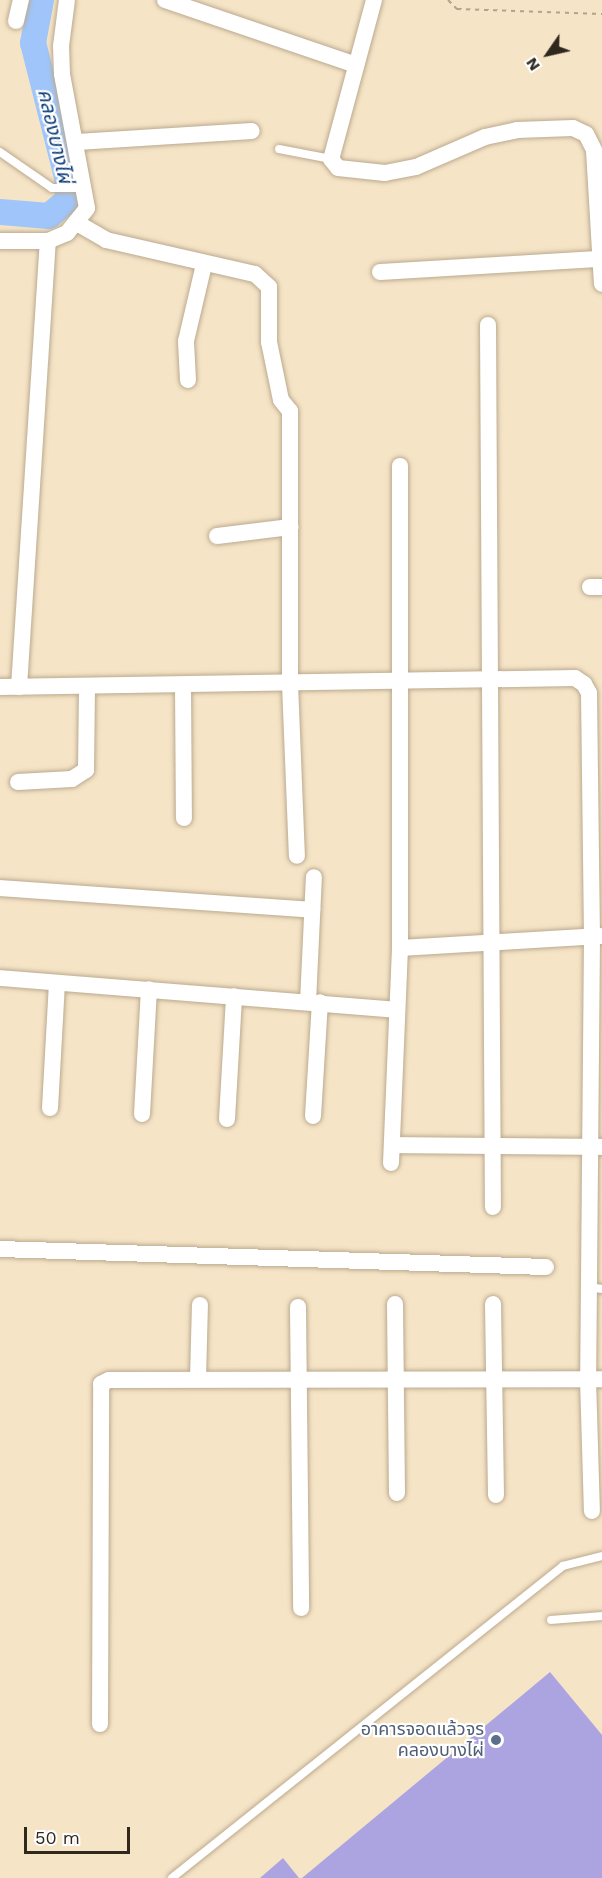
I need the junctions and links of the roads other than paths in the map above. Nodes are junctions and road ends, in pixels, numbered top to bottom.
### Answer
1 (21, 0) edge
2 (67, 0) edge
3 (165, 0) edge
4 (374, 0) edge
5 (16, 21) dead end
6 (356, 65) junction
7 (252, 131) dead end
8 (77, 142) junction
9 (279, 149) dead end
10 (0, 152) edge
11 (331, 159) junction
12 (83, 188) junction
13 (78, 222) junction
14 (0, 241) edge
15 (48, 241) junction
16 (598, 259) junction
17 (204, 264) junction
18 (380, 272) dead end
19 (602, 284) edge
20 (488, 325) dead end
21 (188, 380) dead end
22 (400, 466) dead end
23 (290, 526) junction
24 (217, 536) dead end
25 (399, 682) junction
26 (489, 682) junction
27 (183, 684) junction
28 (290, 684) junction
29 (87, 686) junction
30 (0, 687) edge
31 (19, 687) junction
32 (18, 782) dead end
33 (184, 818) dead end
34 (297, 856) dead end
35 (314, 876) dead end
36 (0, 888) edge
37 (312, 910) junction
38 (597, 936) edge
39 (489, 942) junction
40 (400, 948) junction
41 (0, 978) edge
42 (57, 982) junction
43 (149, 990) junction
44 (234, 996) junction
45 (314, 1002) junction
46 (397, 1010) junction
47 (50, 1108) dead end
48 (142, 1114) dead end
49 (313, 1116) dead end
50 (227, 1119) dead end
51 (392, 1145) junction
52 (595, 1147) edge
53 (492, 1148) junction
54 (391, 1162) dead end
55 (493, 1207) dead end
56 (0, 1249) edge
57 (546, 1267) dead end
58 (595, 1288) edge
59 (394, 1304) dead end
60 (494, 1304) dead end
61 (200, 1305) dead end
62 (298, 1306) dead end
63 (198, 1379) junction
64 (595, 1379) edge
65 (493, 1380) junction
66 (296, 1381) junction
67 (393, 1381) junction
68 (397, 1493) dead end
69 (496, 1495) dead end
70 (592, 1511) dead end
71 (602, 1556) edge
72 (301, 1608) dead end
73 (602, 1616) edge
74 (551, 1620) dead end
75 (100, 1724) dead end
76 (172, 1878) edge

1 - 5 street
2 - 8 street
3 - 6 street
4 - 6 street
6 - 11 street
7 - 8 street
8 - 12 street
9 - 11 lane
10 - 12 lane
11 - 16 street
12 - 13 street
13 - 15 street
13 - 17 street
14 - 15 street
15 - 31 street
16 - 18 street
16 - 19 street
17 - 21 street
17 - 23 street
20 - 26 street
22 - 25 street
23 - 24 street
23 - 28 street
25 - 26 street
25 - 28 street
25 - 40 street
26 - 38 street
26 - 39 street
27 - 28 street
27 - 29 street
27 - 33 street
28 - 34 street
29 - 31 street
29 - 32 street
30 - 31 street
35 - 37 street
36 - 37 street
37 - 45 street
38 - 39 street
38 - 52 street
39 - 40 street
39 - 53 street
40 - 46 street
41 - 42 street
42 - 43 street
42 - 47 street
43 - 44 street
43 - 48 street
44 - 45 street
44 - 50 street
45 - 46 street
45 - 49 street
46 - 51 street
51 - 53 street
51 - 54 street
52 - 53 street
52 - 58 street
53 - 55 street
56 - 57 street
58 - 64 street
59 - 67 street
60 - 65 street
61 - 63 street
62 - 66 street
63 - 66 street
63 - 75 street
64 - 65 street
64 - 70 street
65 - 67 street
65 - 69 street
66 - 67 street
66 - 72 street
67 - 68 street
71 - 76 lane
73 - 74 lane

